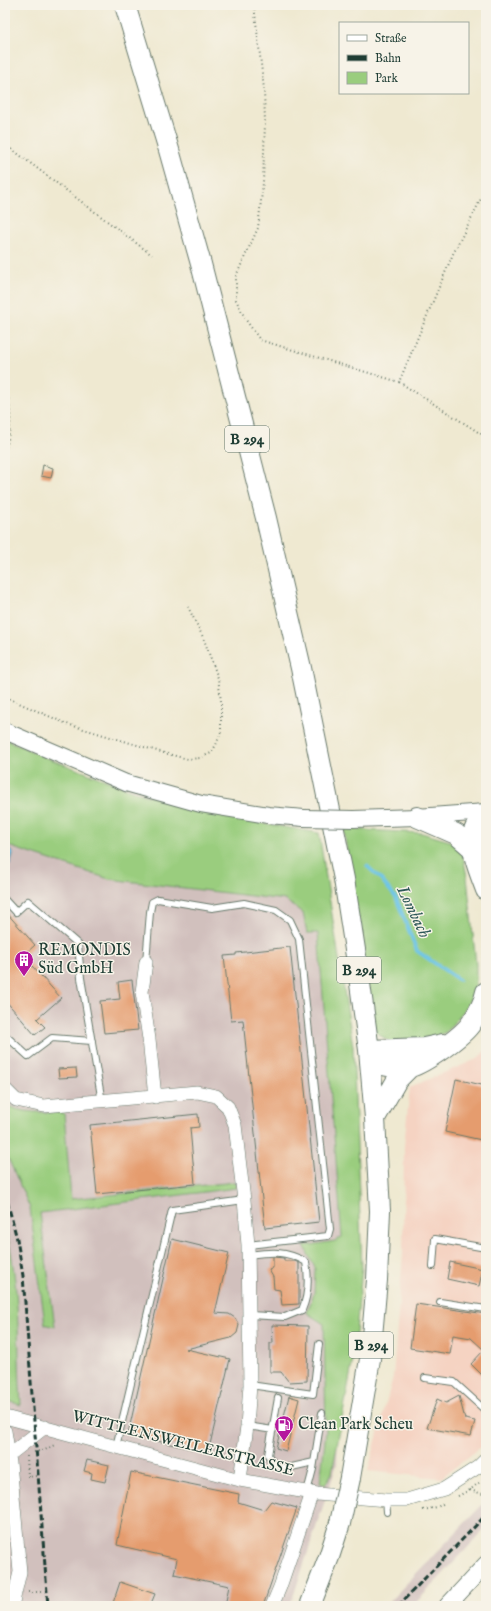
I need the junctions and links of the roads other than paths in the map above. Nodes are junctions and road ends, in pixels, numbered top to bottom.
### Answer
1 (125, 5) edge
2 (5, 731) edge
3 (486, 812) edge
4 (486, 816) edge
5 (417, 817) junction
6 (472, 848) junction
7 (486, 890) edge
8 (5, 900) edge
9 (146, 962) joint
10 (486, 992) edge
11 (5, 1035) edge
12 (92, 1041) junction
13 (449, 1043) junction
14 (370, 1056) junction
15 (410, 1066) junction
16 (5, 1089) edge
17 (155, 1097) junction
18 (102, 1102) junction
19 (375, 1118) junction
20 (244, 1200) junction
21 (486, 1248) edge
22 (248, 1250) junction
23 (433, 1266) dead end
24 (440, 1302) dead end
25 (486, 1308) edge
26 (250, 1316) junction
27 (319, 1344) dead end
28 (425, 1378) dead end
29 (250, 1385) junction
30 (278, 1398) dead end
31 (486, 1411) edge
32 (322, 1414) dead end
33 (5, 1417) edge
34 (247, 1426) junction
35 (45, 1427) junction
36 (5, 1430) edge
37 (272, 1430) junction
38 (116, 1447) junction
39 (9, 1455) junction
40 (486, 1459) edge
41 (314, 1462) junction
42 (240, 1480) junction
43 (310, 1493) junction
44 (484, 1568) edge
45 (12, 1606) edge
46 (272, 1606) edge
47 (310, 1606) edge
48 (446, 1606) edge

1 - 14 main road, B 294
2 - 5 street, bridge
3 - 5 street
4 - 6 main road
5 - 6 main road
6 - 7 main road
8 - 12 lane
9 - 17 street
9 - 22 lane
10 - 13 main road
11 - 12 lane
12 - 18 lane
13 - 14 main road
13 - 15 main road
14 - 15 main road
14 - 19 main road, B 294
15 - 19 main road
16 - 18 street
17 - 18 street
17 - 20 street
19 - 47 main road, B 294, bridge
20 - 22 street
20 - 38 lane
21 - 23 lane
22 - 26 street
22 - 26 lane
24 - 25 lane
26 - 29 street
27 - 29 lane
28 - 31 lane
29 - 34 street
30 - 37 lane
32 - 41 lane
33 - 35 street, WITTLENSWEILERSTRASSE
34 - 37 lane
34 - 42 street
35 - 38 street, WITTLENSWEILERSTRASSE
35 - 39 street
36 - 39 street
37 - 41 lane
38 - 42 street, WITTLENSWEILERSTRASSE
39 - 45 street
40 - 43 street, WITTLENSWEILERSTRASSE
41 - 43 lane
42 - 43 street, WITTLENSWEILERSTRASSE
43 - 46 street
44 - 48 street

